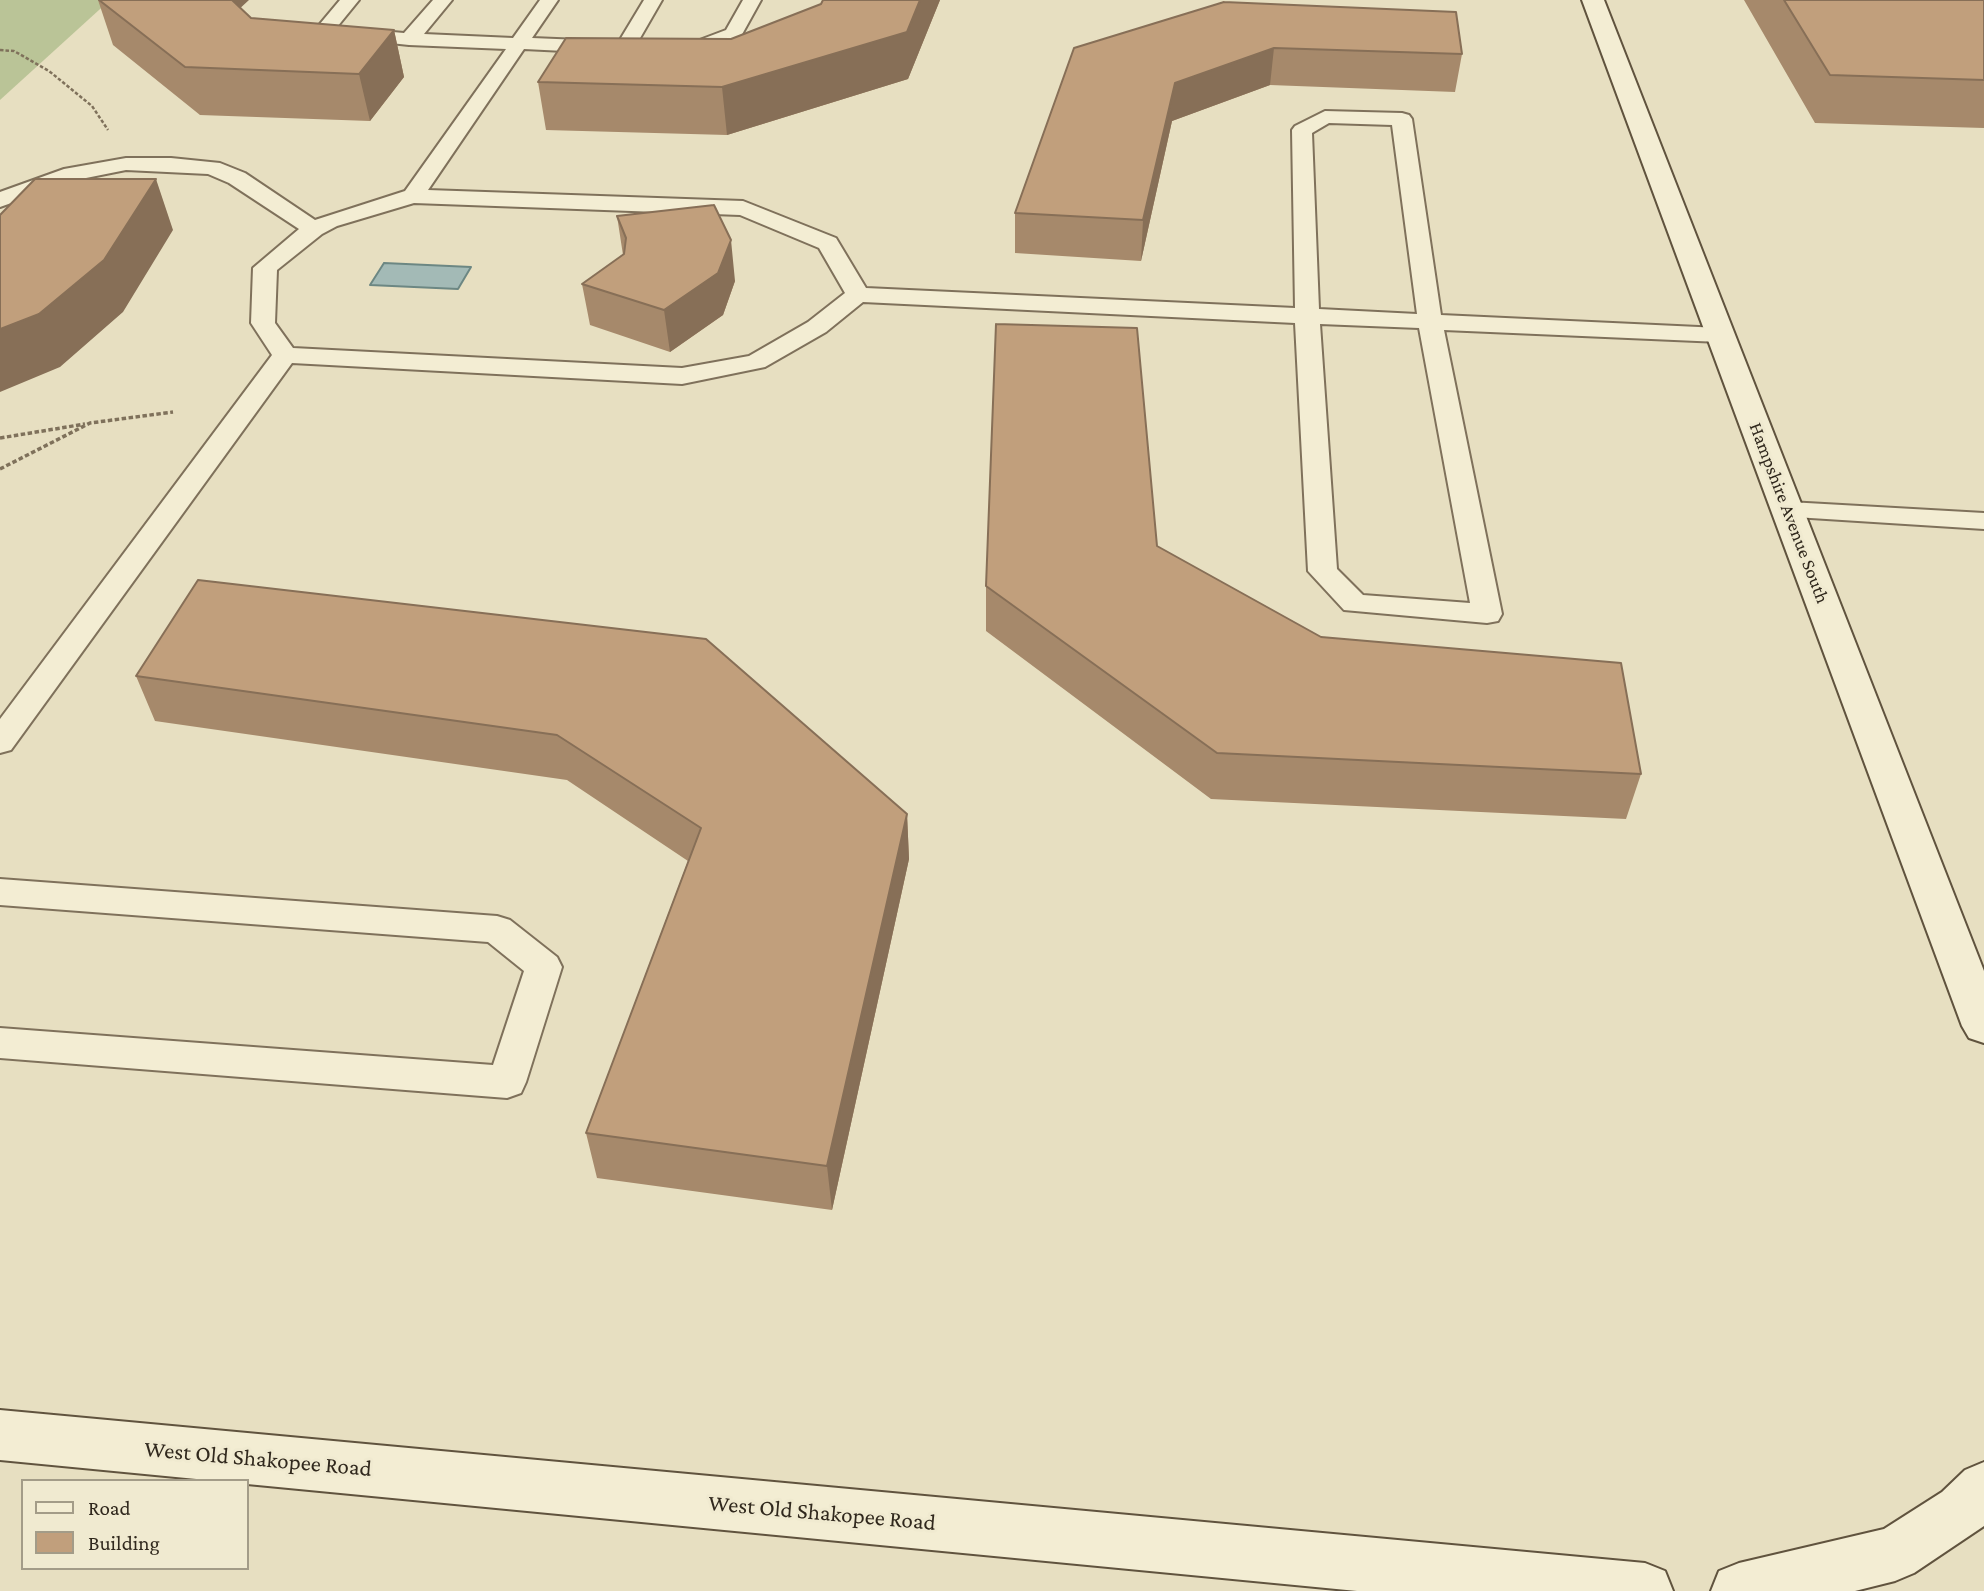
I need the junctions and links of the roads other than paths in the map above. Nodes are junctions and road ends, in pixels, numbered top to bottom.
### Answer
1 (350, 0) edge
2 (443, 0) edge
3 (549, 0) edge
4 (653, 0) edge
5 (752, 0) edge
6 (1593, 0) edge
7 (409, 39) junction
8 (518, 44) junction
9 (625, 48) junction
10 (413, 196) junction
11 (0, 200) edge
12 (314, 229) junction
13 (858, 295) junction
14 (1307, 316) junction
15 (1430, 321) junction
16 (1720, 335) junction
17 (285, 355) junction
18 (1789, 510) junction
19 (1984, 521) edge
20 (0, 742) edge
21 (0, 892) edge
22 (1984, 1026) edge
23 (0, 1043) edge
24 (0, 1435) edge
25 (1984, 1488) edge
26 (1645, 1591) edge
27 (1740, 1591) edge

1 - 7 lane
2 - 7 lane
3 - 8 lane
4 - 9 lane
5 - 9 lane
6 - 16 street, Hampshire Avenue South
7 - 8 lane
8 - 9 lane
8 - 10 lane
10 - 12 lane
10 - 13 lane
11 - 12 lane
12 - 17 lane
13 - 14 lane
13 - 17 lane
14 - 15 lane
14 - 15 lane
14 - 15 lane
15 - 16 lane
16 - 18 street, Hampshire Avenue South
17 - 20 lane
18 - 19 lane
18 - 22 street, Hampshire Avenue South
21 - 23 lane
24 - 26 street, West Old Shakopee Road
25 - 27 street

